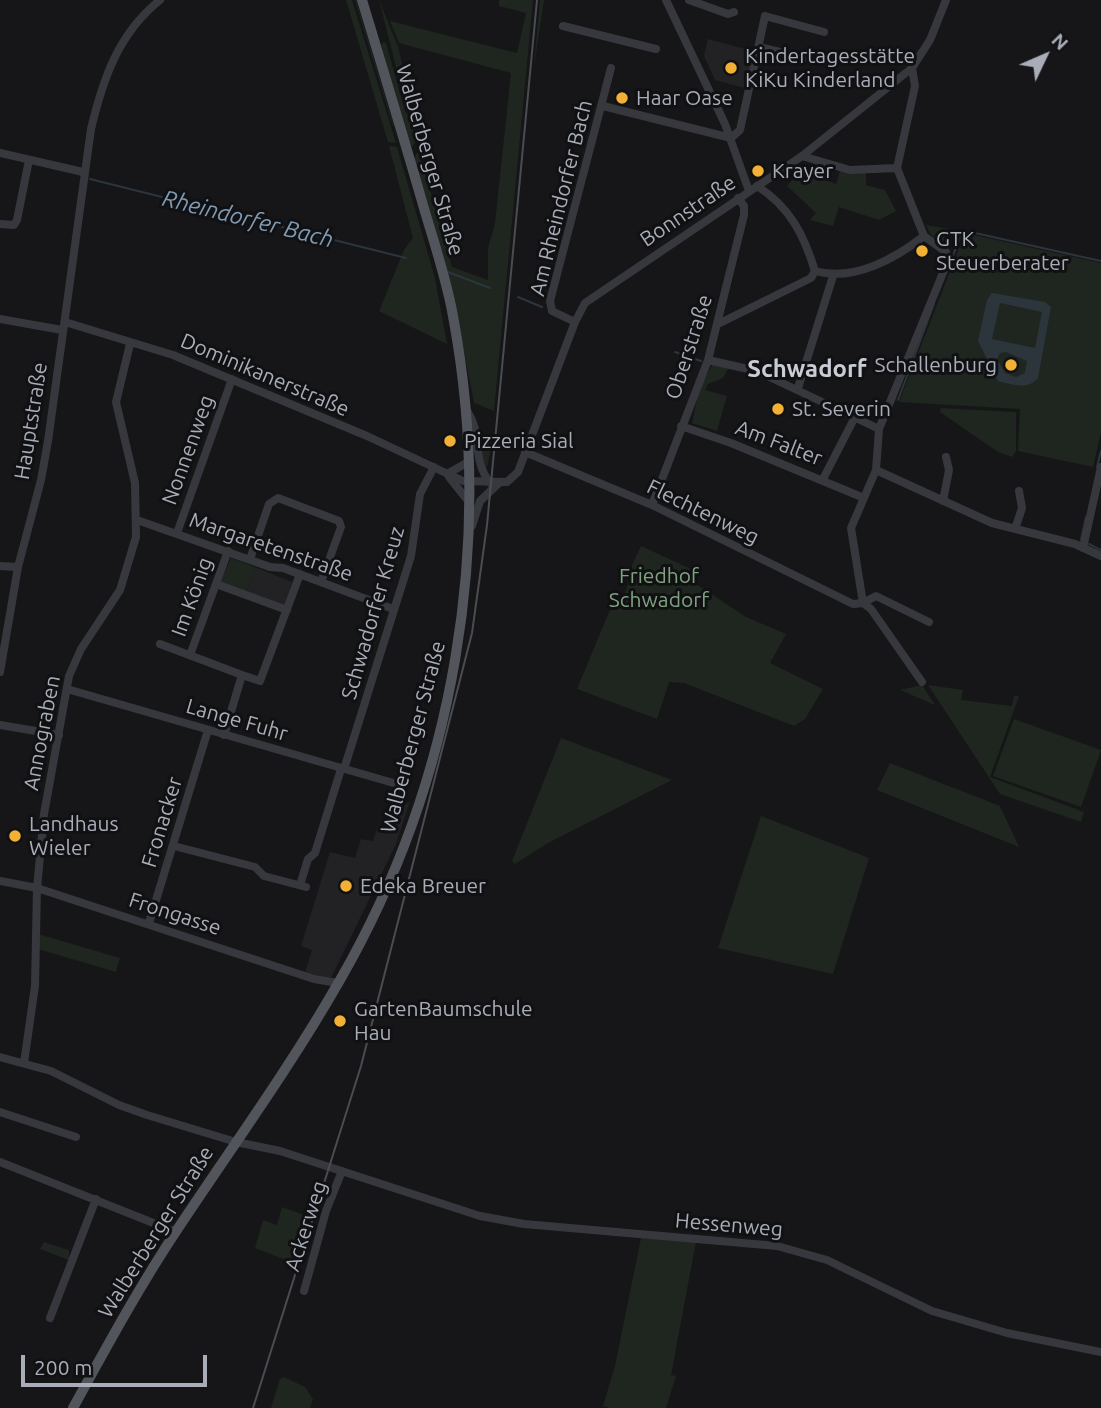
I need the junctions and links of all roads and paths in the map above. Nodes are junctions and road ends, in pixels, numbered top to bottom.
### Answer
1 (160, 0) edge
2 (362, 0) edge
3 (666, 0) edge
4 (689, 0) edge
5 (946, 0) edge
6 (734, 12) dead end
7 (563, 26) dead end
8 (824, 32) dead end
9 (759, 47) junction
10 (656, 49) dead end
11 (805, 58) dead end
12 (611, 68) dead end
13 (912, 68) junction
14 (603, 107) junction
15 (732, 138) junction
16 (0, 153) edge
17 (803, 156) junction
18 (29, 160) junction
19 (897, 168) junction
20 (83, 172) junction
21 (753, 189) junction
22 (738, 198) junction
23 (0, 223) edge
24 (925, 236) junction
25 (815, 271) junction
26 (833, 276) junction
27 (0, 319) edge
28 (575, 321) junction
29 (718, 324) junction
30 (64, 326) junction
31 (130, 344) junction
32 (708, 359) junction
33 (232, 379) junction
34 (798, 388) junction
35 (468, 412) junction
36 (855, 417) junction
37 (681, 426) junction
38 (879, 429) junction
39 (525, 452) junction
40 (946, 457) dead end
41 (470, 461) junction
42 (434, 467) junction
43 (1101, 467) edge
44 (876, 470) junction
45 (447, 474) junction
46 (823, 479) junction
47 (471, 482) junction
48 (495, 483) junction
49 (1019, 491) dead end
50 (864, 498) junction
51 (943, 501) junction
52 (476, 503) junction
53 (652, 505) junction
54 (137, 520) junction
55 (1015, 529) junction
56 (177, 533) junction
57 (1083, 548) junction
58 (228, 551) junction
59 (1101, 556) edge
60 (250, 559) junction
61 (0, 566) edge
62 (18, 567) junction
63 (300, 575) junction
64 (321, 582) junction
65 (216, 584) junction
66 (863, 603) junction
67 (393, 609) junction
68 (287, 610) junction
69 (929, 622) dead end
70 (160, 643) dead end
71 (190, 655) junction
72 (0, 672) edge
73 (242, 675) junction
74 (922, 682) dead end
75 (67, 689) junction
76 (0, 725) edge
77 (208, 730) junction
78 (59, 734) junction
79 (224, 735) junction
80 (342, 769) junction
81 (397, 784) dead end
82 (174, 846) junction
83 (0, 881) edge
84 (37, 888) junction
85 (149, 923) junction
86 (338, 983) junction
87 (0, 1057) edge
88 (24, 1063) junction
89 (0, 1112) edge
90 (76, 1137) dead end
91 (236, 1142) junction
92 (0, 1162) edge
93 (342, 1171) junction
94 (96, 1199) junction
95 (176, 1232) junction
96 (304, 1291) dead end
97 (50, 1318) dead end
98 (1101, 1352) edge
99 (73, 1408) edge

1 - 20 street, Hauptstraße
2 - 35 main road, Walberberger Straße
3 - 15 street
4 - 6 street
5 - 13 street, Bonnstraße
7 - 10 street
8 - 9 street
9 - 11 street
9 - 15 street
12 - 14 street, Am Rheindorfer Bach
13 - 17 street, Bonnstraße
13 - 19 street
14 - 15 street
14 - 28 street, Am Rheindorfer Bach
15 - 21 street
16 - 18 street
17 - 19 street
17 - 21 street, Bonnstraße
18 - 20 street
18 - 23 street
19 - 24 street
20 - 30 street, Hauptstraße
21 - 22 street, Bonnstraße
21 - 25 street
22 - 28 street, Bonnstraße
22 - 29 street, Oberstraße
24 - 26 street
24 - 38 street
25 - 26 street
25 - 29 street
26 - 34 street
27 - 30 street, Dominikanerstraße
28 - 39 street, Bonnstraße
29 - 32 street, Oberstraße
30 - 31 street, Dominikanerstraße
30 - 62 street, Hauptstraße
31 - 33 street, Dominikanerstraße
31 - 54 street, Annograben
32 - 34 street
32 - 37 street, Oberstraße
33 - 42 street, Dominikanerstraße
33 - 56 street, Nonnenweg
34 - 36 street
35 - 41 main road, Walberberger Straße
35 - 48 street
36 - 38 street
36 - 46 street
37 - 46 street, Am Falter
37 - 53 street, Oberstraße
38 - 44 street
39 - 48 street, Bonnstraße
39 - 53 street, Flechtenweg
40 - 51 street
41 - 45 street
41 - 47 main road, Walberberger Straße
42 - 45 street, Dominikanerstraße
42 - 67 street, Schwadorfer Kreuz
43 - 57 street
44 - 50 street
44 - 51 street
45 - 47 street, Dominikanerstraße
45 - 52 street, Dominikanerstraße
46 - 50 street, Am Falter
47 - 48 street
47 - 52 main road, Walberberger Straße
48 - 52 street, Bonnstraße
49 - 55 street
50 - 66 street
51 - 55 street
52 - 86 main road, Walberberger Straße
53 - 66 street, Flechtenweg
54 - 56 street, Margaretenstraße
54 - 75 street, Annograben
55 - 57 street
56 - 58 street, Margaretenstraße
57 - 59 street
58 - 60 street, Margaretenstraße
58 - 65 street, Im König
60 - 63 street, Margaretenstraße
60 - 64 street
61 - 62 street
62 - 72 street, Hauptstraße
63 - 64 street, Margaretenstraße
63 - 68 street
64 - 67 street, Margaretenstraße
65 - 68 street
65 - 71 street, Im König
66 - 69 street, Flechtenweg
66 - 74 street
67 - 80 street, Schwadorfer Kreuz
68 - 73 street
70 - 71 street, Im König
71 - 73 street, Im König
73 - 79 street
75 - 77 street, Lange Fuhr
75 - 78 street, Annograben
76 - 78 street
77 - 79 street, Lange Fuhr
77 - 82 street, Fronacker
78 - 84 street, Annograben
79 - 80 street, Lange Fuhr
80 - 81 street, Lange Fuhr
80 - 82 street, Schwadorfer Kreuz
82 - 85 street, Fronacker
83 - 84 street, Frongasse
84 - 85 street, Frongasse
84 - 88 street, Annograben
85 - 86 street, Frongasse
86 - 91 main road, Walberberger Straße
87 - 88 street, Hessenweg
88 - 91 street, Hessenweg
89 - 90 street
91 - 93 street, Hessenweg
91 - 95 main road, Walberberger Straße
92 - 94 street
93 - 96 street, Ackerweg
93 - 98 street, Hessenweg
94 - 95 street
94 - 97 street
95 - 99 main road, Walberberger Straße

